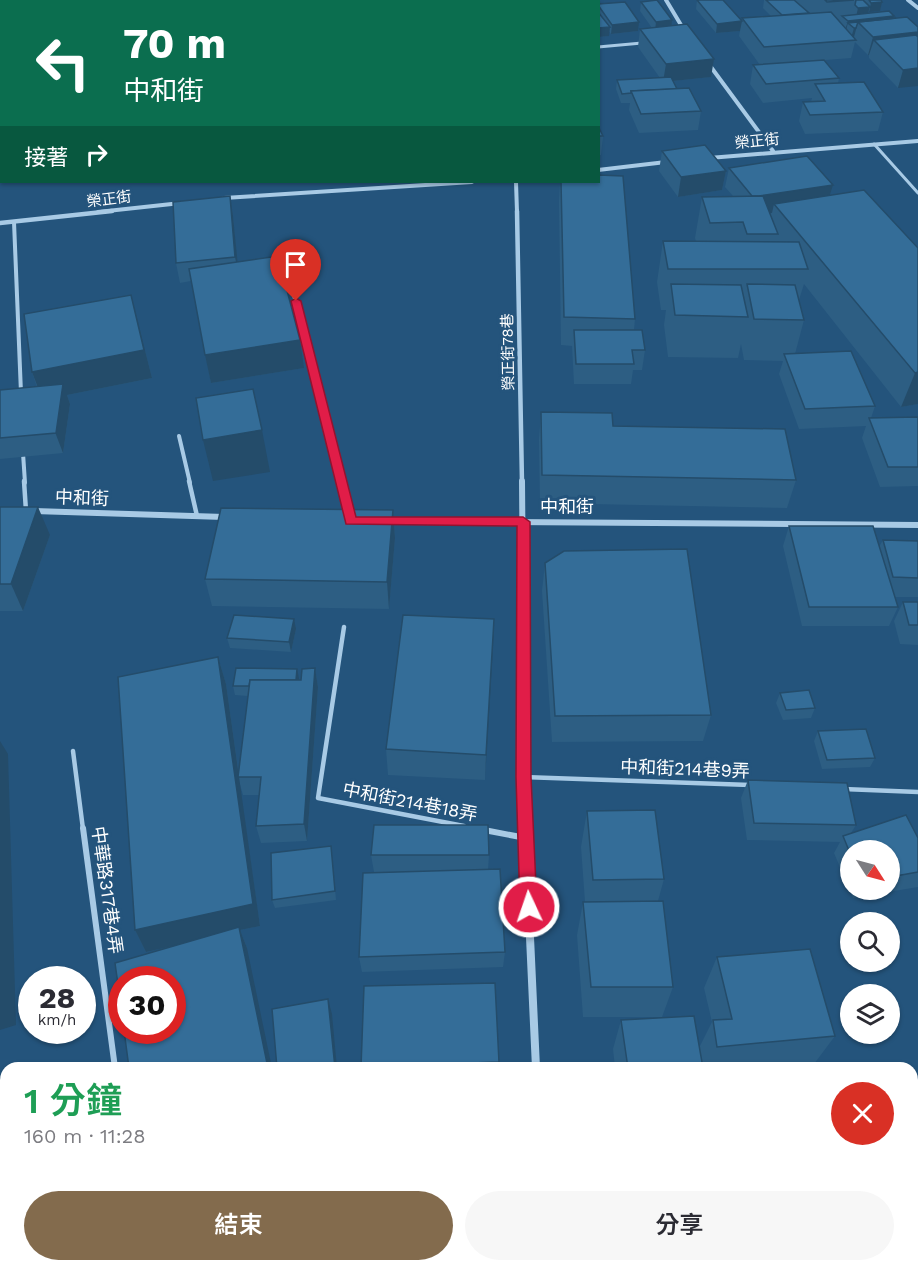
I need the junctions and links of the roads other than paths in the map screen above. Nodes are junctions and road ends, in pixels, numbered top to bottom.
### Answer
1 (666, 0) edge
2 (674, 0) edge
3 (908, 0) edge
4 (918, 8) edge
5 (689, 38) edge
6 (644, 43) edge
7 (600, 47) edge
8 (703, 57) edge
9 (918, 141) edge
10 (874, 144) junction
11 (773, 151) junction
12 (703, 158) edge
13 (668, 162) edge
14 (600, 170) edge
15 (457, 183) edge
16 (516, 183) edge
17 (918, 193) edge
18 (213, 199) edge
19 (190, 202) edge
20 (14, 222) junction
21 (0, 223) edge
22 (290, 279) dead end
23 (21, 395) edge
24 (179, 436) dead end
25 (23, 442) edge
26 (17, 511) edge
27 (26, 511) junction
28 (197, 516) junction
29 (232, 518) edge
30 (351, 521) edge
31 (385, 521) edge
32 (523, 522) junction
33 (918, 525) edge
34 (344, 627) dead end
35 (73, 751) dead end
36 (523, 777) junction
37 (762, 786) edge
38 (834, 788) edge
39 (918, 792) edge
40 (468, 827) edge
41 (480, 829) edge
42 (526, 838) junction
43 (114, 1062) edge
44 (536, 1062) edge

1 - 2 lane
1 - 5 street
3 - 4 street
6 - 7 lane
8 - 11 street
9 - 10 street, 榮正街
10 - 11 street, 榮正街
10 - 17 lane
11 - 12 street, 榮正街
13 - 14 street
15 - 18 street
16 - 32 street, 榮正街78巷
19 - 20 street, 榮正街
20 - 21 street, 榮正街
20 - 23 lane
22 - 30 lane
24 - 28 lane
25 - 27 lane
26 - 27 street, 中和街
27 - 28 street, 中和街
28 - 29 street, 中和街
31 - 32 street, 中和街
32 - 33 street, 中和街
32 - 36 street, 榮正街78巷
34 - 40 lane, 中和街214巷18弄
35 - 43 lane, 中華路317巷4弄
36 - 37 lane, 中和街214巷9弄
36 - 42 street, 榮正街78巷
38 - 39 lane
41 - 42 lane, 中和街214巷18弄
42 - 44 street, 榮正街78巷

